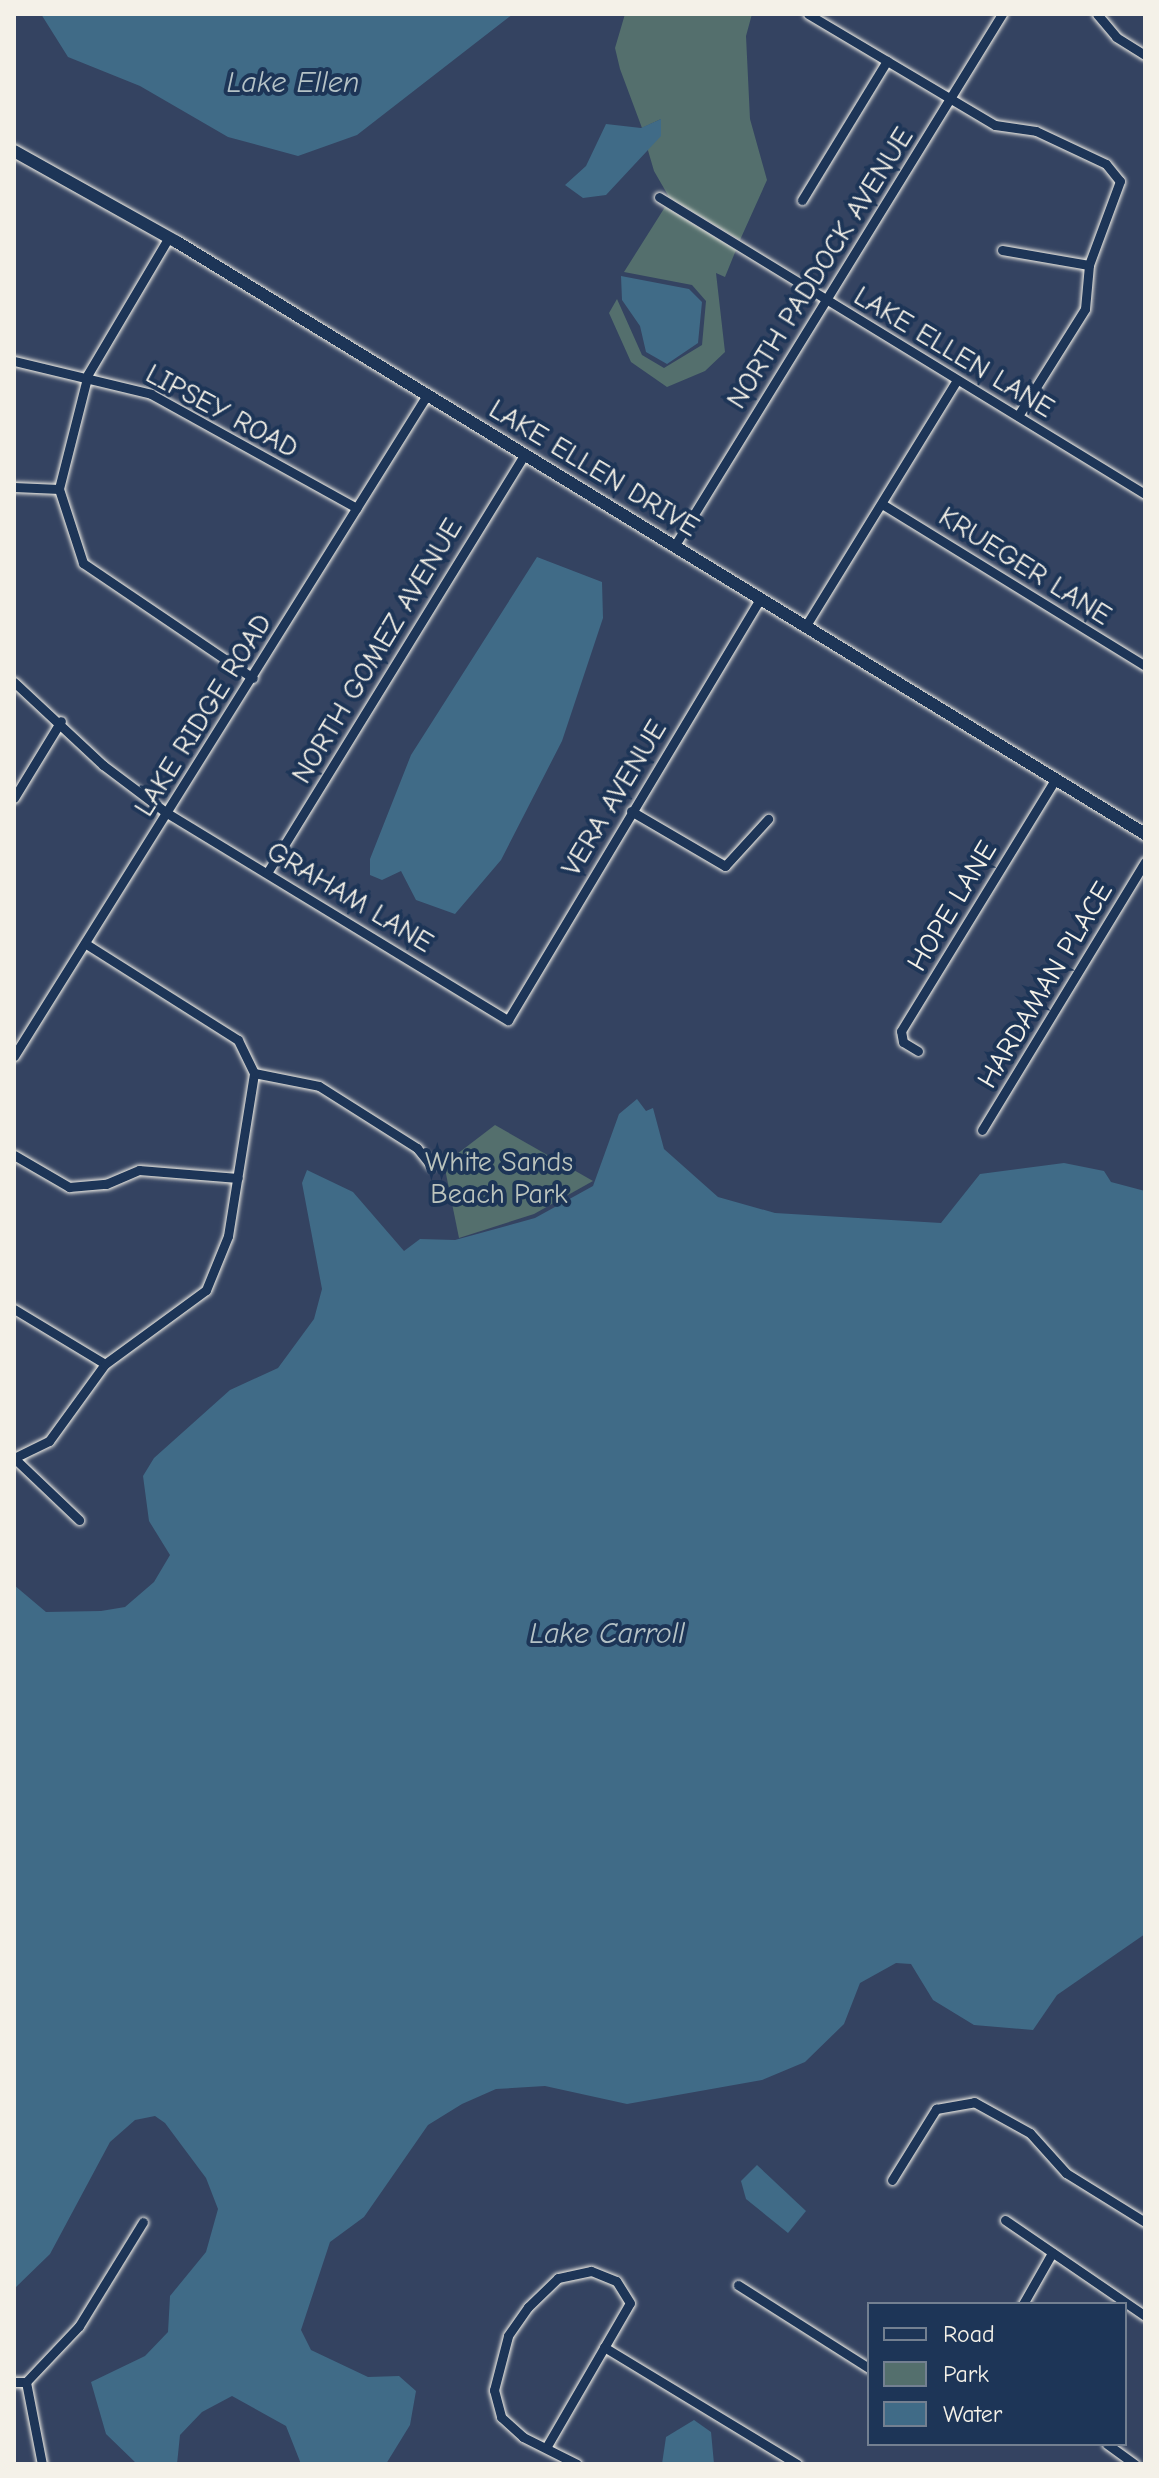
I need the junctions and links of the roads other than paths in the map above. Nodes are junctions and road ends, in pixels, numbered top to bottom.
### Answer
1 (808, 14) edge
2 (1002, 14) edge
3 (1097, 14) edge
4 (1145, 55) edge
5 (887, 61) junction
6 (950, 99) junction
7 (14, 151) edge
8 (659, 197) dead end
9 (802, 200) dead end
10 (169, 237) junction
11 (1002, 250) dead end
12 (1089, 265) junction
13 (826, 299) junction
14 (14, 361) edge
15 (88, 374) junction
16 (957, 380) junction
17 (427, 395) junction
18 (1018, 416) junction
19 (525, 453) junction
20 (14, 487) edge
21 (59, 489) junction
22 (1145, 494) edge
23 (882, 504) junction
24 (357, 508) junction
25 (675, 545) junction
26 (760, 599) junction
27 (805, 627) junction
28 (1145, 666) edge
29 (253, 678) junction
30 (14, 682) edge
31 (61, 721) junction
32 (1055, 780) junction
33 (14, 798) edge
34 (631, 811) junction
35 (167, 813) junction
36 (768, 819) dead end
37 (1145, 834) edge
38 (1145, 862) edge
39 (267, 873) junction
40 (88, 945) junction
41 (508, 1020) joint
42 (918, 1051) dead end
43 (14, 1056) edge
44 (254, 1073) junction
45 (982, 1130) dead end
46 (14, 1155) edge
47 (431, 1165) dead end
48 (238, 1178) junction
49 (14, 1309) edge
50 (105, 1364) junction
51 (14, 1458) edge
52 (79, 1520) dead end
53 (892, 2180) dead end
54 (1005, 2220) dead end
55 (143, 2222) dead end
56 (1145, 2222) edge
57 (1052, 2253) junction
58 (738, 2285) dead end
59 (1024, 2302) edge
60 (1124, 2302) edge
61 (1127, 2304) edge
62 (1145, 2316) edge
63 (604, 2347) junction
64 (867, 2367) edge
65 (14, 2382) edge
66 (26, 2382) junction
67 (547, 2446) junction
68 (1110, 2446) edge
69 (42, 2464) edge
70 (577, 2464) edge
71 (797, 2464) edge
72 (1135, 2464) edge

1 - 5 street
2 - 6 street, NORTH PADDOCK AVENUE
3 - 4 street
5 - 6 street
5 - 9 street
6 - 12 street
6 - 13 street, NORTH PADDOCK AVENUE
7 - 10 street, LAKE ELLEN DRIVE
8 - 13 street, LAKE ELLEN LANE
10 - 15 street
10 - 17 street, LAKE ELLEN DRIVE
11 - 12 street
12 - 18 street
13 - 16 street, LAKE ELLEN LANE
13 - 25 street, NORTH PADDOCK AVENUE
14 - 15 street, LIPSEY ROAD
15 - 21 street
15 - 24 street, LIPSEY ROAD
16 - 18 street, LAKE ELLEN LANE
16 - 23 street
17 - 19 street, LAKE ELLEN DRIVE
17 - 24 street, LAKE RIDGE ROAD
18 - 22 street, LAKE ELLEN LANE
19 - 25 street, LAKE ELLEN DRIVE
19 - 39 street, NORTH GOMEZ AVENUE
20 - 21 street
21 - 29 street
23 - 27 street
23 - 28 street, KRUEGER LANE
24 - 29 street, LAKE RIDGE ROAD
25 - 26 street, LAKE ELLEN DRIVE
26 - 27 street, LAKE ELLEN DRIVE
26 - 34 street, VERA AVENUE
27 - 32 street, LAKE ELLEN DRIVE
29 - 35 street, LAKE RIDGE ROAD
30 - 31 street, GRAHAM LANE
31 - 33 street
31 - 35 street, GRAHAM LANE
32 - 37 street, LAKE ELLEN DRIVE
32 - 42 street, HOPE LANE
34 - 36 street
34 - 41 street, VERA AVENUE
35 - 39 street, GRAHAM LANE
35 - 40 street, LAKE RIDGE ROAD
38 - 45 street, HARDAMAN PLACE
39 - 41 street, GRAHAM LANE
40 - 43 street, LAKE RIDGE ROAD
40 - 44 street
44 - 47 street
44 - 48 street
46 - 48 street
48 - 50 street
49 - 50 street
50 - 51 street
51 - 52 street
53 - 56 street
54 - 57 street
55 - 66 street
57 - 59 street
57 - 60 street
58 - 64 street
61 - 62 street
63 - 67 street
63 - 67 street
63 - 71 street
65 - 66 street
66 - 69 street
67 - 70 street
68 - 72 street

